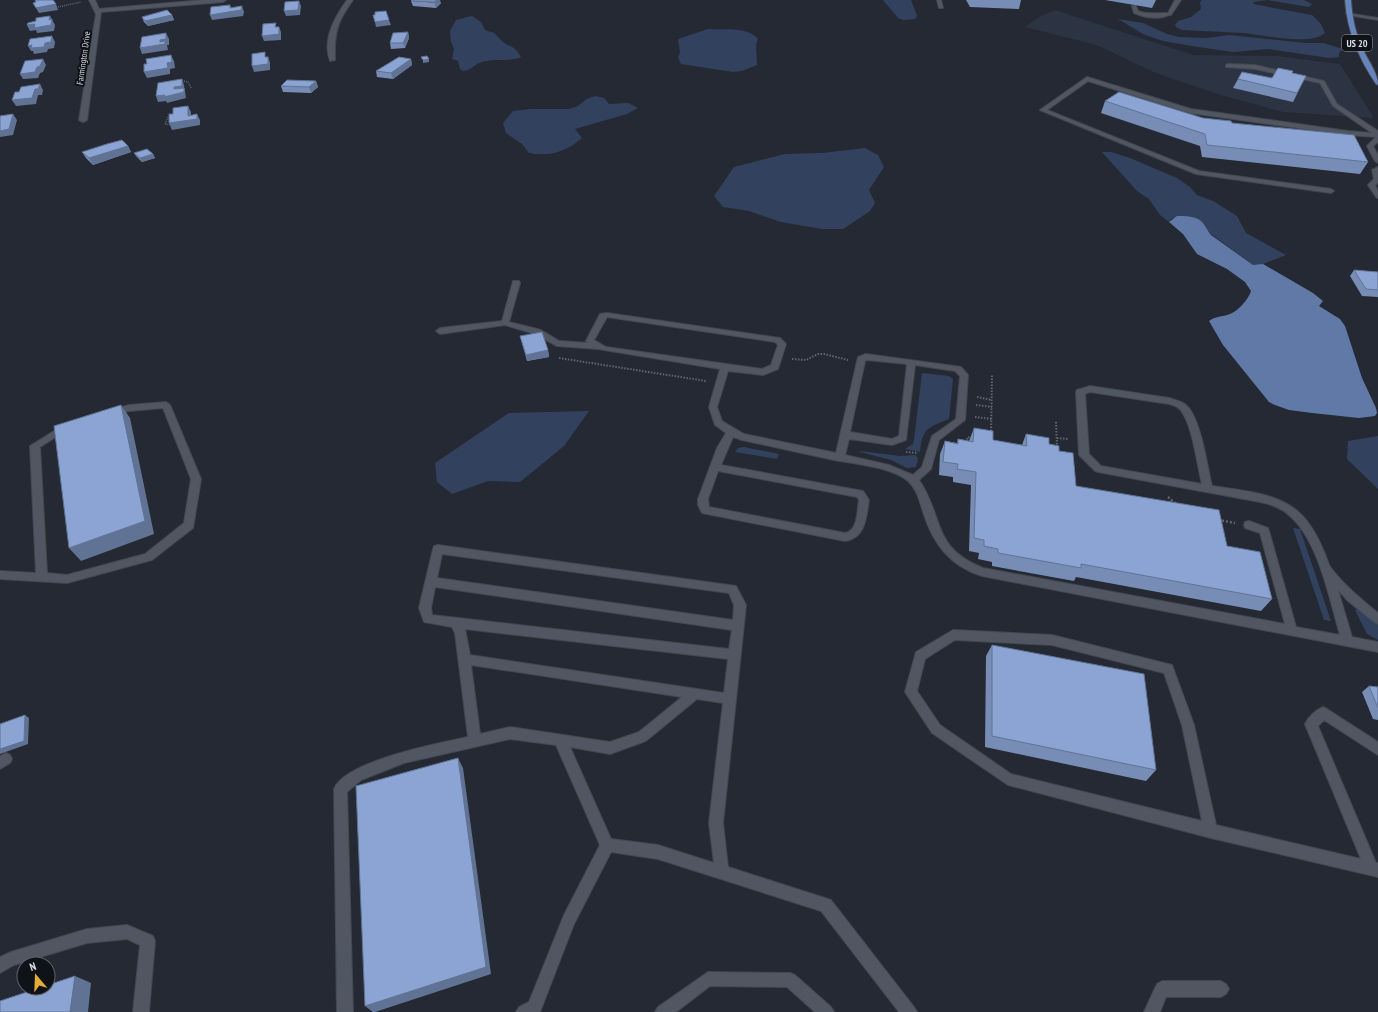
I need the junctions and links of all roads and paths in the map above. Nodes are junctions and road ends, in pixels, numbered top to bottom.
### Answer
1 (92, 0) edge
2 (223, 0) edge
3 (350, 0) edge
4 (939, 0) edge
5 (1178, 0) edge
6 (1346, 1) edge
7 (81, 2) dead end
8 (58, 7) dead end
9 (941, 7) dead end
10 (1134, 7) dead end
11 (98, 10) junction
12 (1168, 14) joint
13 (1348, 14) junction
14 (1378, 19) edge
15 (332, 60) dead end
16 (1228, 66) dead end
17 (177, 80) edge
18 (1378, 83) edge
19 (191, 88) dead end
20 (168, 117) edge
21 (83, 120) dead end
22 (172, 125) edge
23 (1378, 136) edge
24 (1378, 161) edge
25 (1378, 169) edge
26 (1331, 191) dead end
27 (1378, 196) edge
28 (516, 283) dead end
29 (505, 323) junction
30 (440, 331) dead end
31 (597, 347) junction
32 (778, 357) junction
33 (558, 358) dead end
34 (911, 362) junction
35 (860, 364) junction
36 (725, 368) junction
37 (992, 374) dead end
38 (708, 382) dead end
39 (98, 416) edge
40 (75, 422) edge
41 (1056, 422) dead end
42 (731, 432) junction
43 (845, 435) junction
44 (991, 438) edge
45 (976, 439) edge
46 (963, 445) edge
47 (1051, 448) edge
48 (840, 457) junction
49 (715, 467) junction
50 (913, 480) junction
51 (1208, 488) junction
52 (1249, 525) dead end
53 (1325, 569) junction
54 (0, 575) edge
55 (42, 577) junction
56 (431, 582) junction
57 (1378, 619) edge
58 (456, 623) junction
59 (738, 626) junction
60 (1292, 631) junction
61 (1348, 642) junction
62 (1378, 647) edge
63 (735, 655) junction
64 (465, 659) junction
65 (695, 694) junction
66 (730, 699) junction
67 (560, 740) junction
68 (475, 741) junction
69 (1378, 749) edge
70 (1211, 830) junction
71 (607, 845) junction
72 (1375, 869) edge
73 (722, 872) junction
74 (0, 966) edge
75 (1221, 989) dead end
76 (142, 1012) edge
77 (345, 1012) edge
78 (524, 1012) edge
79 (663, 1012) edge
80 (826, 1012) edge
81 (909, 1012) edge
82 (1152, 1012) edge

1 - 11 street
2 - 11 street
3 - 15 street
4 - 9 lane
5 - 12 street
6 - 13 main road, US 20
7 - 8 path
10 - 12 lane
11 - 21 street, Farmington Drive
13 - 14 lane
13 - 18 main road, US 20
16 - 23 lane
17 - 19 path
20 - 22 path
23 - 24 lane
23 - 26 lane
25 - 27 lane
28 - 29 lane
29 - 30 lane
29 - 31 lane
31 - 32 lane
31 - 36 lane
32 - 35 path
32 - 36 lane
33 - 38 path
34 - 35 lane
34 - 43 lane
34 - 50 lane
35 - 43 lane
36 - 42 lane
37 - 44 path
39 - 55 lane
40 - 55 lane
41 - 47 path
42 - 48 lane
42 - 49 lane
43 - 48 lane
45 - 46 path
48 - 50 lane
49 - 49 lane
50 - 60 lane
51 - 51 lane
51 - 53 lane
52 - 60 lane
53 - 57 lane
53 - 61 lane
54 - 55 lane
56 - 58 lane
56 - 59 lane
56 - 59 lane
58 - 63 lane
58 - 64 lane
59 - 63 lane
60 - 61 lane
61 - 62 lane
63 - 66 lane
64 - 65 lane
64 - 68 lane
65 - 66 lane
65 - 67 lane
66 - 73 lane
67 - 68 lane
67 - 71 lane
68 - 77 lane
69 - 72 lane
70 - 70 lane
70 - 72 lane
71 - 73 lane
71 - 78 lane
73 - 81 lane
74 - 76 lane
75 - 82 lane
79 - 80 lane

